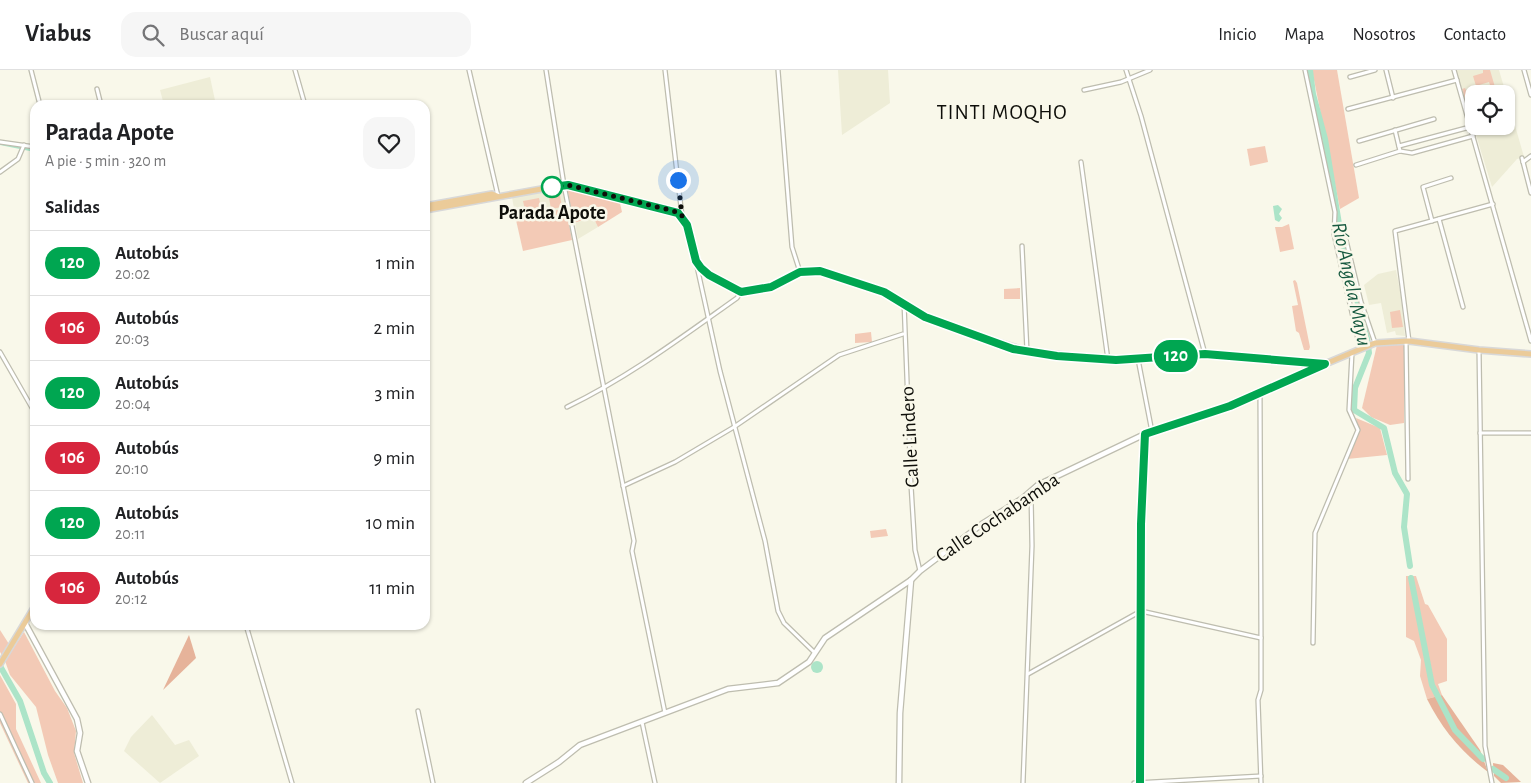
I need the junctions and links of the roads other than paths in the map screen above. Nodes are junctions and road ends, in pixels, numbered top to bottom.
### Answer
1 (31, 70) edge
2 (295, 70) edge
3 (470, 70) edge
4 (546, 70) edge
5 (665, 70) edge
6 (778, 70) edge
7 (1126, 70) edge
8 (1150, 70) edge
9 (1304, 70) edge
10 (1375, 70) edge
11 (1386, 70) edge
12 (1454, 70) edge
13 (1524, 70) edge
14 (1350, 77) dead end
15 (1128, 79) junction
16 (1456, 80) junction
17 (97, 90) dead end
18 (1084, 90) dead end
19 (1531, 95) edge
20 (1393, 98) junction
21 (39, 100) edge
22 (100, 100) edge
23 (304, 100) edge
24 (1348, 109) dead end
25 (1465, 110) edge
26 (1434, 119) dead end
27 (1465, 128) edge
28 (1395, 130) junction
29 (1473, 136) joint
30 (1359, 141) dead end
31 (0, 142) edge
32 (24, 145) junction
33 (30, 146) edge
34 (1399, 146) junction
35 (1400, 151) junction
36 (1531, 156) edge
37 (1520, 158) dead end
38 (1081, 162) dead end
39 (1522, 163) junction
40 (1356, 165) dead end
41 (0, 172) edge
42 (1451, 178) dead end
43 (564, 185) junction
44 (1531, 193) edge
45 (498, 196) junction
46 (459, 202) junction
47 (1493, 204) junction
48 (430, 205) edge
49 (430, 209) edge
50 (682, 216) junction
51 (1439, 219) junction
52 (1432, 221) junction
53 (1346, 240) dead end
54 (1022, 246) dead end
55 (696, 261) junction
56 (800, 272) junction
57 (741, 292) junction
58 (904, 302) junction
59 (1463, 307) dead end
60 (709, 318) junction
61 (903, 334) junction
62 (1408, 341) junction
63 (1531, 341) edge
64 (1371, 344) junction
65 (1360, 348) junction
66 (1479, 350) junction
67 (1027, 351) junction
68 (0, 352) edge
69 (1352, 353) junction
70 (1205, 354) junction
71 (1531, 354) edge
72 (1138, 359) junction
73 (1108, 360) junction
74 (1304, 362) junction
75 (1325, 364) junction
76 (1307, 372) junction
77 (602, 390) junction
78 (1260, 395) junction
79 (30, 403) edge
80 (567, 407) dead end
81 (734, 427) junction
82 (1152, 432) junction
83 (1480, 433) junction
84 (1531, 433) edge
85 (1145, 434) junction
86 (1408, 479) dead end
87 (623, 486) junction
88 (1031, 492) junction
89 (920, 571) junction
90 (911, 580) junction
91 (1141, 611) junction
92 (29, 616) edge
93 (25, 623) junction
94 (247, 630) edge
95 (1262, 638) junction
96 (1313, 643) dead end
97 (815, 653) junction
98 (0, 664) edge
99 (1027, 674) junction
100 (418, 712) dead end
101 (0, 714) edge
102 (665, 714) junction
103 (642, 722) junction
104 (1261, 776) junction
105 (1140, 782) edge
106 (32, 783) edge
107 (88, 783) edge
108 (292, 783) edge
109 (433, 783) edge
110 (526, 783) edge
111 (655, 783) edge
112 (899, 783) edge
113 (1023, 783) edge
114 (1134, 783) edge
115 (1261, 783) edge
116 (1492, 783) edge

1 - 21 street
2 - 23 street
3 - 45 street
4 - 43 street
5 - 50 street
6 - 56 street
7 - 15 street
8 - 15 street
9 - 65 street
10 - 14 street
11 - 20 street
12 - 16 street
13 - 19 street
15 - 18 street
15 - 70 street
16 - 20 street
16 - 25 street
17 - 22 street
20 - 24 street
26 - 28 street
27 - 34 street
28 - 30 street
28 - 34 street
29 - 35 street
29 - 47 street
31 - 32 street
32 - 33 street
32 - 41 street
34 - 35 street
35 - 40 street
36 - 39 street
37 - 39 street
38 - 73 street
39 - 44 street
42 - 52 street
43 - 45 main road
43 - 50 main road
43 - 77 street
45 - 46 main road
46 - 48 main road
46 - 49 main road
47 - 51 street
47 - 63 street
50 - 55 main road
51 - 52 street
51 - 59 street
52 - 62 street
53 - 64 street
54 - 67 street
55 - 57 main road
55 - 60 street
56 - 57 main road
56 - 58 main road
57 - 60 street
58 - 61 street, Calle Lindero
58 - 67 main road
60 - 77 street
60 - 81 street
61 - 81 street
61 - 89 street, Calle Lindero
62 - 64 main road, Calle Cochabamba
62 - 66 main road, Calle Cochabamba
62 - 86 street
64 - 65 main road, Calle Cochabamba
65 - 69 main road, Calle Cochabamba
66 - 71 main road, Calle Cochabamba
66 - 83 street
67 - 73 main road
68 - 79 street
69 - 75 main road, Calle Cochabamba
69 - 96 street
70 - 72 main road
70 - 74 main road
72 - 73 main road
72 - 82 street
74 - 75 main road
74 - 76 main road
75 - 76 street, Calle Cochabamba
76 - 78 street, Calle Cochabamba
77 - 80 street
77 - 87 street
78 - 82 street, Calle Cochabamba
78 - 95 street
81 - 87 street
81 - 97 street
82 - 85 street, Calle Cochabamba
83 - 84 street
83 - 116 street
85 - 88 street, Calle Cochabamba
85 - 91 street
87 - 102 street
88 - 89 street, Calle Cochabamba
88 - 99 street
89 - 90 street, Calle Cochabamba
90 - 97 street, Calle Cochabamba
90 - 112 street
91 - 95 street
91 - 99 street
91 - 105 street
92 - 93 main road
93 - 98 main road
93 - 107 street
94 - 108 street
95 - 104 street
97 - 102 street, Calle Cochabamba
99 - 113 street
100 - 109 street
101 - 106 street
102 - 103 street, Calle Cochabamba
103 - 110 street, Calle Cochabamba
103 - 111 street
104 - 105 street
104 - 115 street
105 - 114 street

